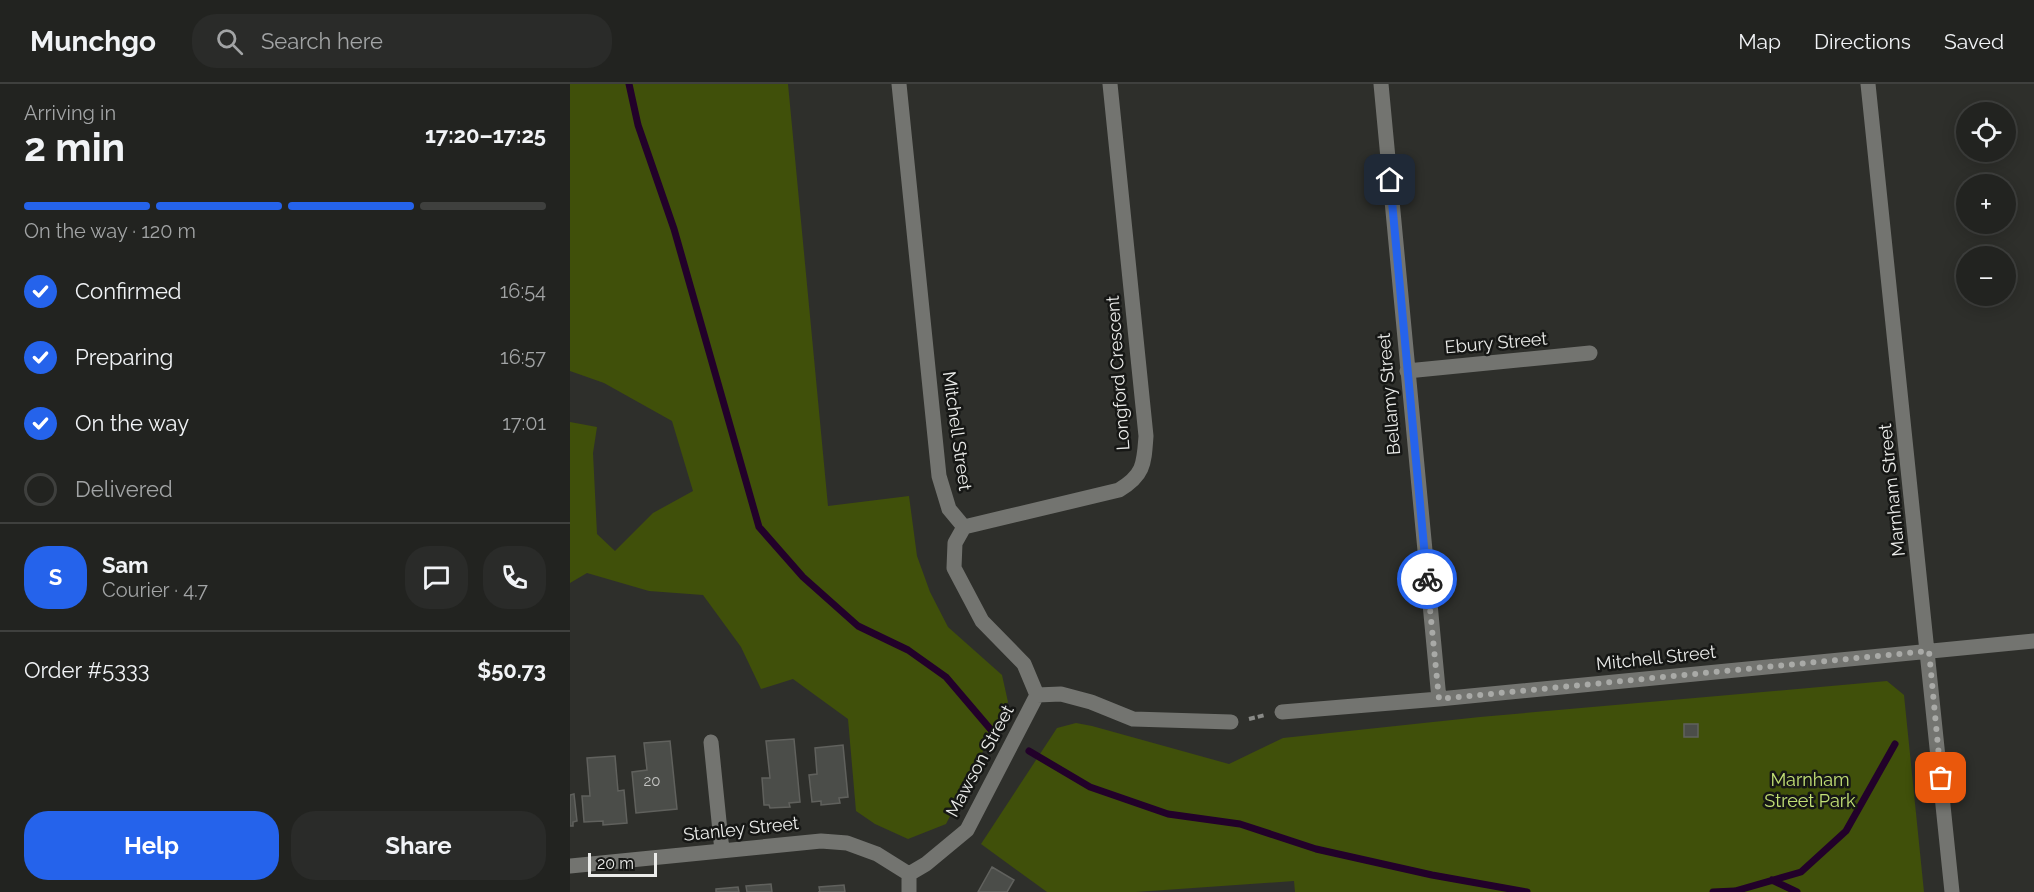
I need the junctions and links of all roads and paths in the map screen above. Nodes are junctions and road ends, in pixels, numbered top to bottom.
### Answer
1 (899, 84) edge
2 (1110, 84) edge
3 (1381, 84) edge
4 (1868, 84) edge
5 (1590, 353) dead end
6 (1407, 371) junction
7 (964, 528) junction
8 (2034, 641) edge
9 (1929, 651) junction
10 (1037, 695) junction
11 (1439, 699) junction
12 (1282, 712) joint
13 (1231, 722) joint
14 (711, 742) dead end
15 (722, 851) junction
16 (570, 866) edge
17 (909, 874) junction
18 (909, 892) edge
19 (1952, 892) edge

1 - 7 street, Mitchell Street
2 - 7 street, Longford Crescent
3 - 6 street, Bellamy Street
4 - 9 street, Marnham Street
5 - 6 street, Ebury Street
6 - 11 street, Bellamy Street
7 - 10 street
8 - 9 street, Mitchell Street
9 - 11 street, Mitchell Street
9 - 19 street, Marnham Street
10 - 13 street
10 - 17 street, Mawson Street
11 - 12 street, Mitchell Street
12 - 13 path
14 - 15 street
15 - 16 street, Stanley Street
15 - 17 street, Stanley Street
17 - 18 street

